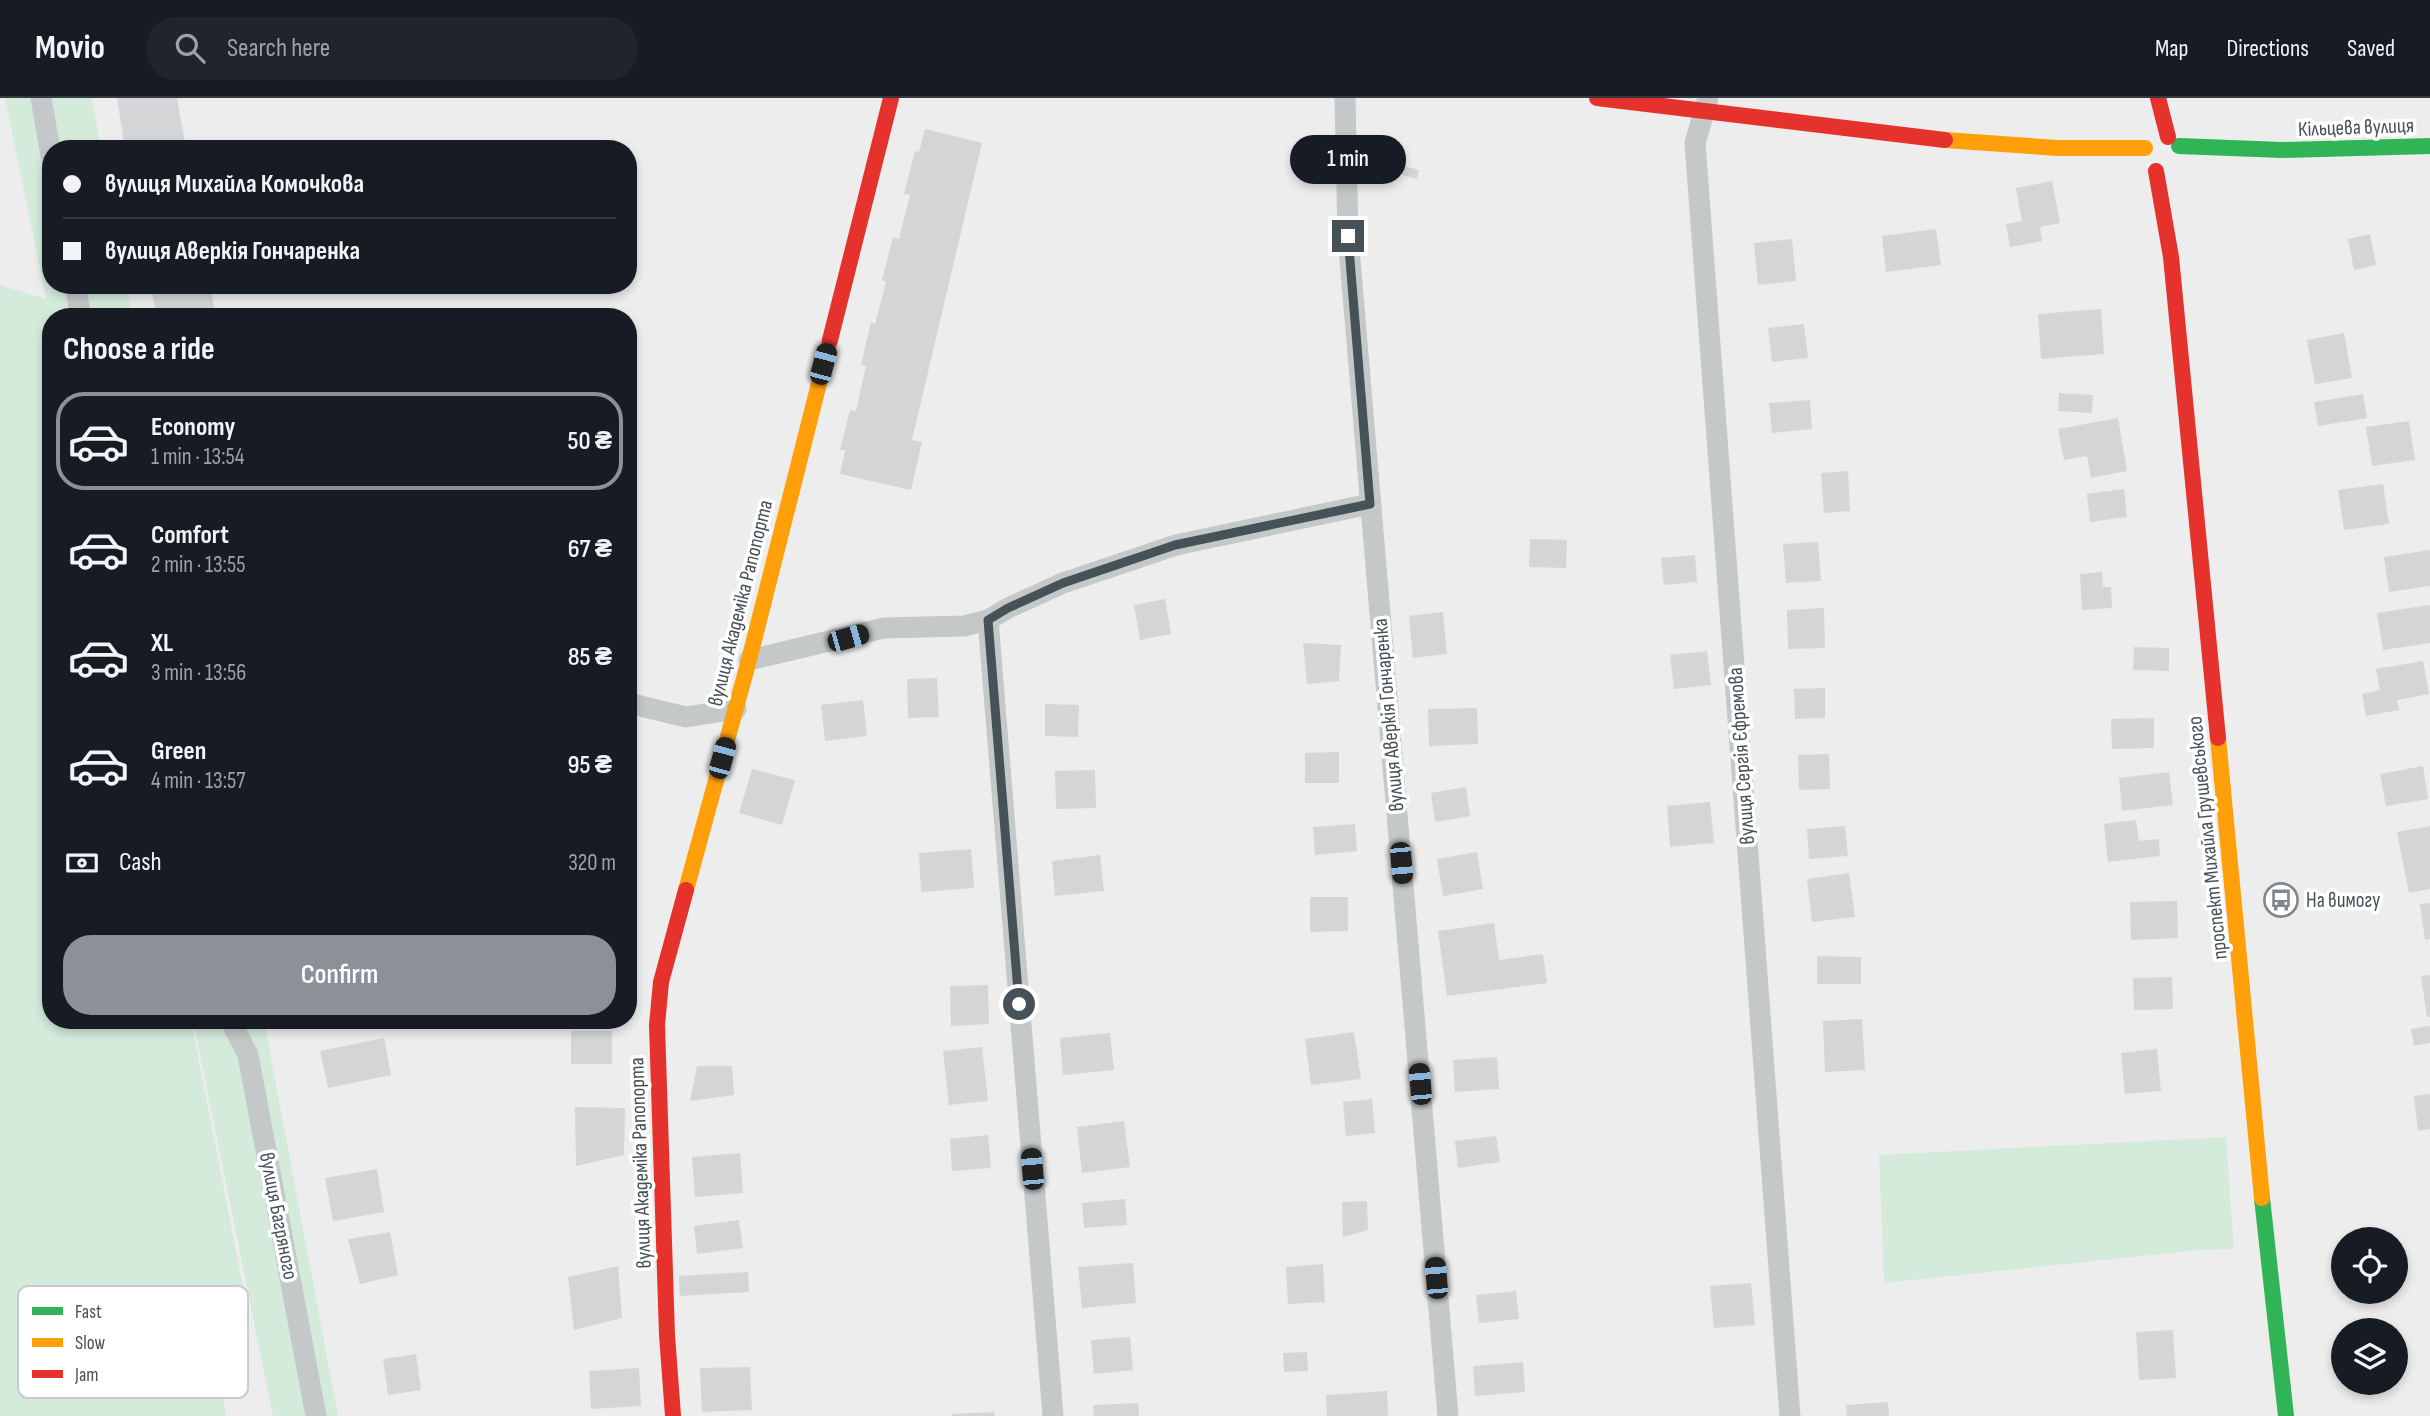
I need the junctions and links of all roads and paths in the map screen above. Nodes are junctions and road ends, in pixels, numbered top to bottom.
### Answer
1 (41, 98) edge
2 (891, 98) edge
3 (1345, 98) edge
4 (1597, 98) edge
5 (2155, 98) edge
6 (1707, 105) edge
7 (48, 140) edge
8 (2430, 146) edge
9 (2164, 155) junction
10 (1370, 504) junction
11 (988, 620) junction
12 (749, 660) junction
13 (637, 705) edge
14 (736, 709) junction
15 (235, 1029) edge
16 (316, 1416) edge
17 (673, 1416) edge
18 (1053, 1416) edge
19 (1448, 1416) edge
20 (1790, 1416) edge
21 (2286, 1416) edge

1 - 7 street
2 - 12 street, вулиця Академіка Рапопорта
3 - 10 street, вулиця Аверкія Гончаренка
4 - 6 street, Кільцева вулиця
5 - 9 street, проспект Михайла Грушевського
6 - 9 street, Кільцева вулиця
6 - 20 street, вулиця Сергія Єфремова
8 - 9 street, Кільцева вулиця
9 - 21 street, проспект Михайла Грушевського
10 - 11 street
10 - 19 street, вулиця Аверкія Гончаренка
11 - 12 street
11 - 18 street
12 - 14 street, вулиця Академіка Рапопорта
13 - 14 street
14 - 17 street, вулиця Академіка Рапопорта
15 - 16 street, вулиця Багряного

